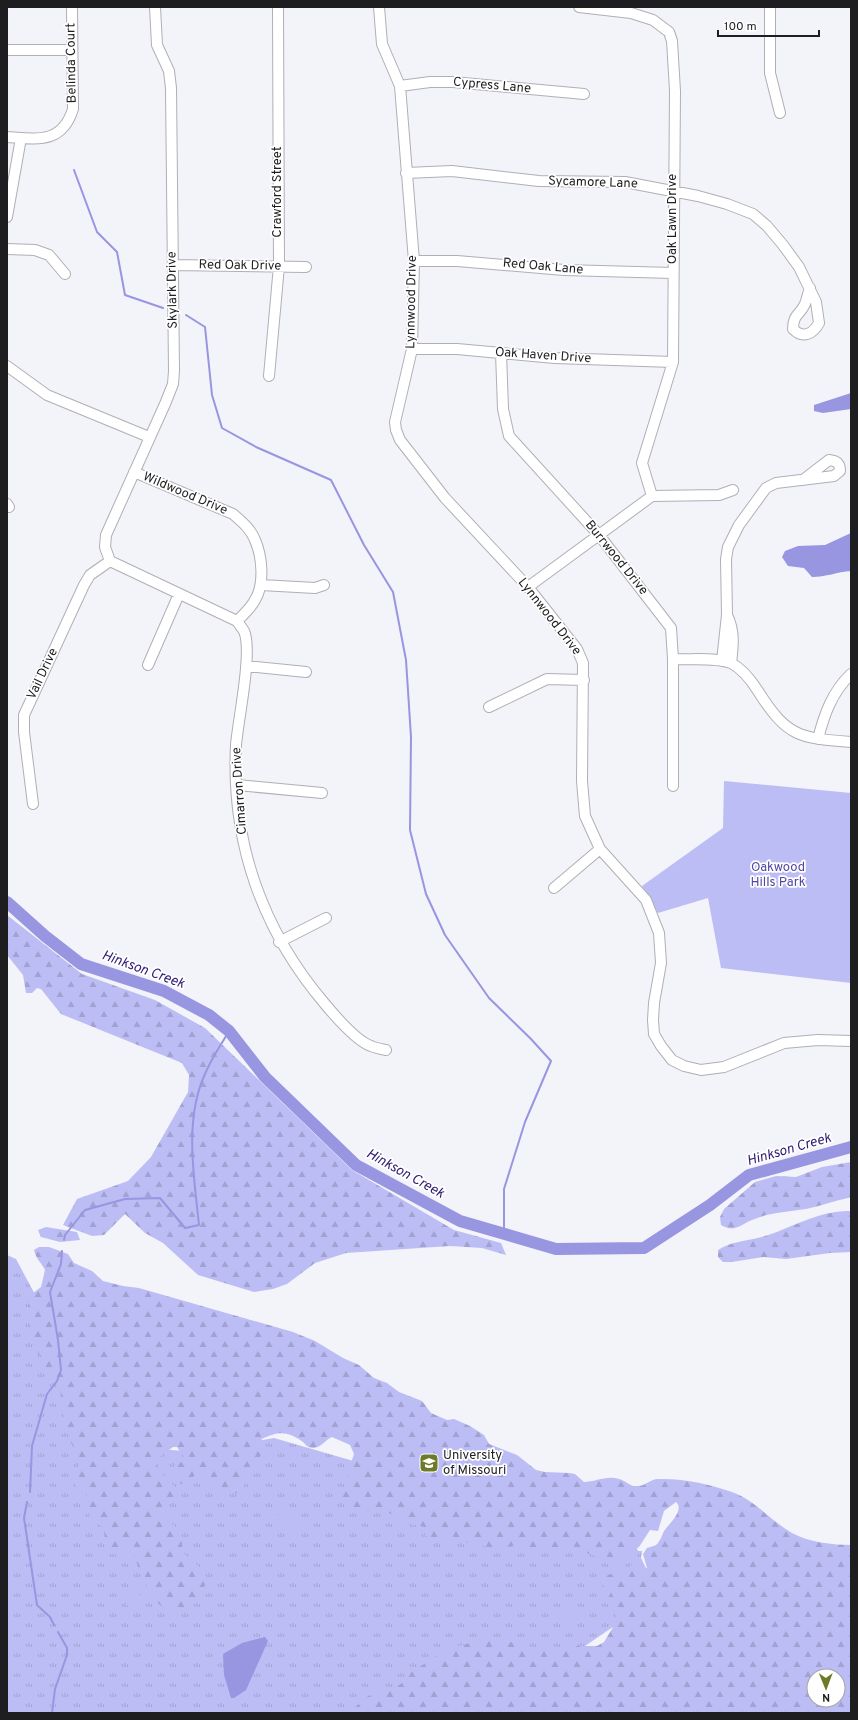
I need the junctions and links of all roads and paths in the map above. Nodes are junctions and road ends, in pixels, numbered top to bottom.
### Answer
1 (72, 7) edge
2 (155, 7) edge
3 (278, 7) edge
4 (379, 7) edge
5 (579, 7) edge
6 (770, 7) edge
7 (7, 50) edge
8 (72, 50) junction
9 (400, 86) junction
10 (584, 94) dead end
11 (780, 114) dead end
12 (7, 137) edge
13 (21, 138) junction
14 (406, 174) junction
15 (673, 190) junction
16 (7, 218) edge
17 (7, 249) edge
18 (414, 261) junction
19 (173, 265) junction
20 (279, 266) junction
21 (306, 267) dead end
22 (673, 273) junction
23 (65, 274) dead end
24 (810, 288) dead end
25 (412, 349) junction
26 (501, 353) junction
27 (673, 362) junction
28 (7, 366) edge
29 (269, 376) dead end
30 (149, 437) junction
31 (134, 472) junction
32 (803, 480) dead end
33 (733, 490) dead end
34 (652, 496) junction
35 (599, 535) junction
36 (110, 561) junction
37 (261, 585) junction
38 (324, 585) dead end
39 (528, 587) junction
40 (179, 594) junction
41 (237, 621) junction
42 (673, 660) junction
43 (726, 662) junction
44 (148, 665) dead end
45 (246, 666) junction
46 (306, 672) dead end
47 (851, 674) edge
48 (584, 680) junction
49 (489, 707) dead end
50 (818, 739) junction
51 (851, 742) edge
52 (237, 785) junction
53 (673, 786) dead end
54 (322, 793) dead end
55 (33, 804) dead end
56 (600, 849) junction
57 (554, 888) dead end
58 (326, 918) dead end
59 (279, 942) junction
60 (851, 1041) edge
61 (386, 1050) dead end

1 - 8 street, Belinda Court
2 - 19 street, Skylark Drive
3 - 20 street, Crawford Street
4 - 9 street, Lynnwood Drive
5 - 15 street, Oak Lawn Drive
6 - 11 street
7 - 8 street
8 - 13 street, Belinda Court
9 - 10 street, Cypress Lane
9 - 14 street, Lynnwood Drive
12 - 13 street, Belinda Court
13 - 16 street
14 - 15 street, Sycamore Lane
14 - 18 street, Lynnwood Drive
15 - 22 street, Oak Lawn Drive
15 - 24 street, Sycamore Lane
17 - 23 street
18 - 22 street, Red Oak Lane
18 - 25 street, Lynnwood Drive
19 - 20 street, Red Oak Drive
19 - 30 street, Skylark Drive
20 - 21 street, Red Oak Drive
20 - 29 street, Crawford Street
22 - 27 street, Oak Lawn Drive
25 - 26 street, Oak Haven Drive
25 - 39 street, Lynnwood Drive
26 - 27 street, Oak Haven Drive
26 - 35 street, Burrwood Drive
27 - 34 street, Oak Lawn Drive
28 - 30 street
30 - 31 street, Skylark Drive
31 - 36 street, Skylark Drive
31 - 37 street, Wildwood Drive
32 - 43 street
33 - 34 street
34 - 35 street
35 - 39 street
35 - 42 street, Burrwood Drive
36 - 40 street
36 - 55 street, Vail Drive
37 - 38 street
37 - 41 street, Wildwood Drive
39 - 48 street, Lynnwood Drive
40 - 41 street
40 - 44 street
41 - 45 street, Cimarron Drive
42 - 43 street
42 - 53 street, Burrwood Drive
43 - 50 street
45 - 46 street
45 - 52 street, Cimarron Drive
47 - 50 street
48 - 49 street
48 - 56 street, Lynnwood Drive
50 - 51 street
52 - 54 street
52 - 59 street, Cimarron Drive
56 - 57 street
56 - 60 street, Lynnwood Drive
58 - 59 street
59 - 61 street, Cimarron Drive

